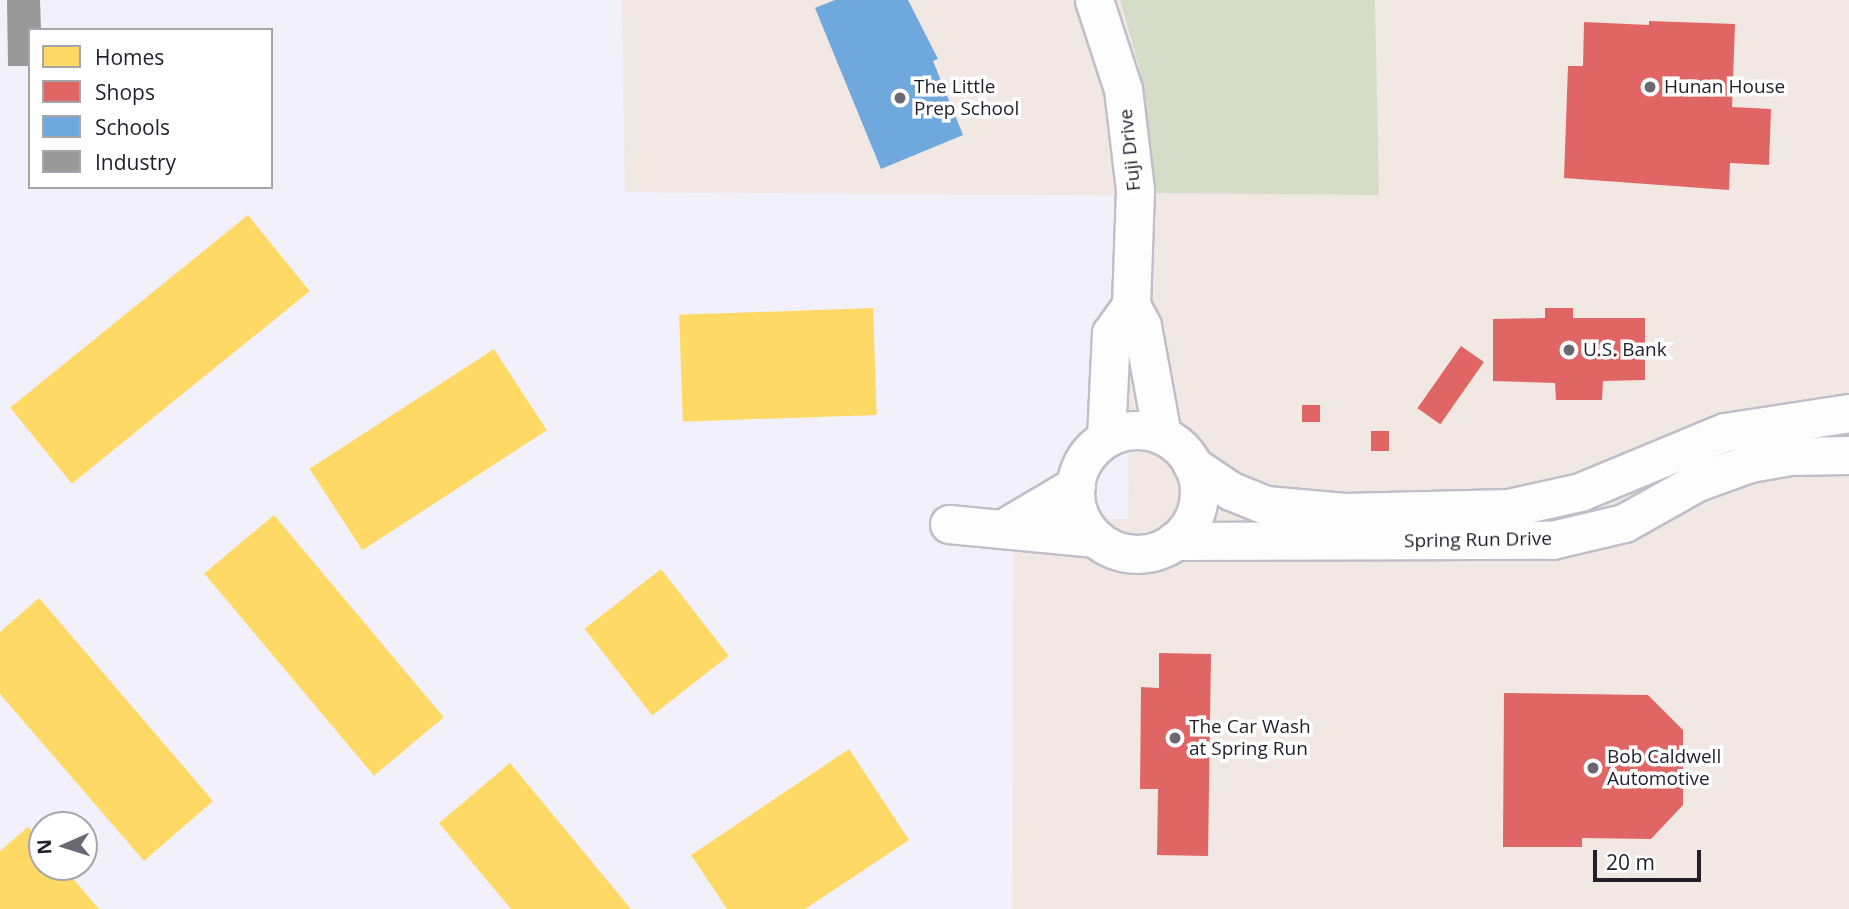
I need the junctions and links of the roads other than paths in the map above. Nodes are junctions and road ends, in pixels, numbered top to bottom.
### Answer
1 (1094, 0) edge
2 (1131, 305) junction
3 (1849, 413) edge
4 (1162, 435) junction
5 (1106, 438) junction
6 (1849, 455) edge
7 (1192, 465) junction
8 (1076, 485) junction
9 (949, 524) dead end
10 (1002, 528) junction
11 (1095, 538) junction
12 (1174, 541) junction

1 - 2 street, Fuji Drive
2 - 4 street, Fuji Drive
2 - 5 street
3 - 7 street, Spring Run Drive
4 - 5 street
4 - 7 street
5 - 8 street
6 - 12 street, Spring Run Drive
7 - 12 street
8 - 10 street
8 - 11 street
9 - 10 street
10 - 11 street
11 - 12 street

